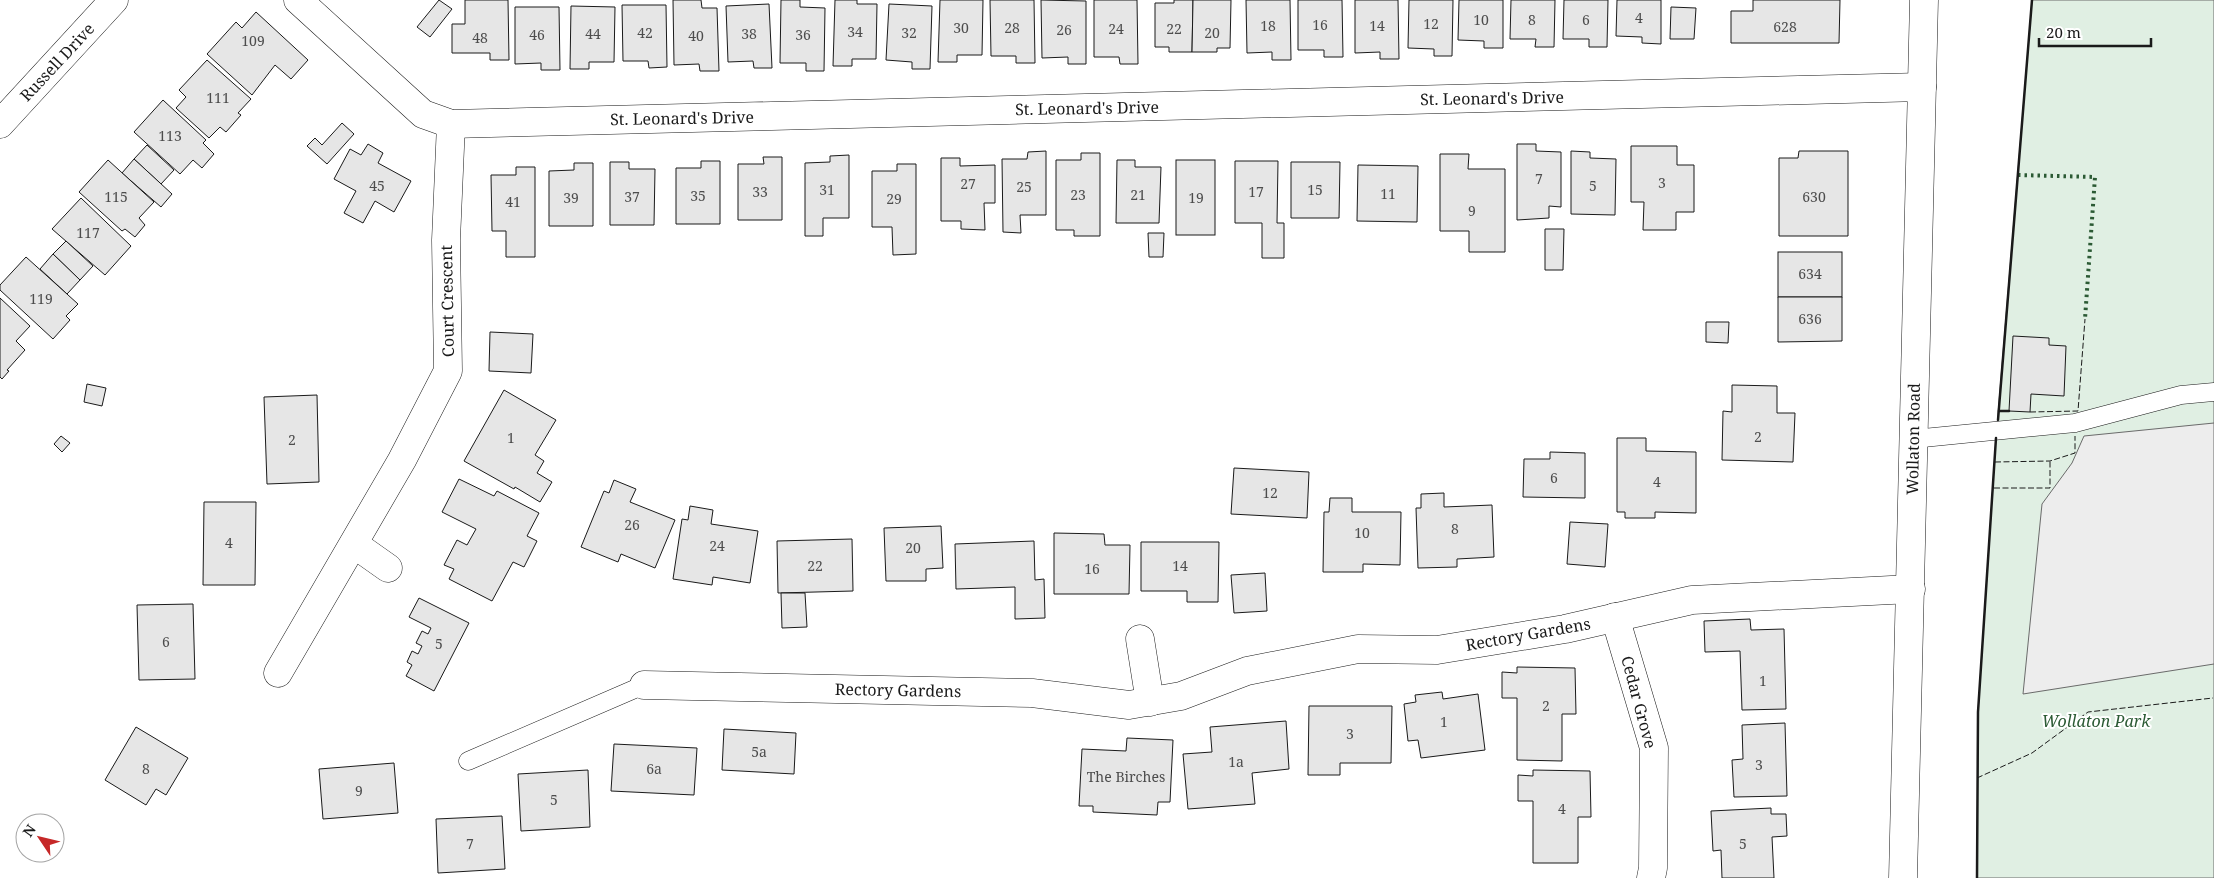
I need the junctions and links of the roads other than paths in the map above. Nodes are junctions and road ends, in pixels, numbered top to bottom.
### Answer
1 (114, 0) edge
2 (298, 0) edge
3 (1924, 0) edge
4 (1922, 87) junction
5 (0, 124) edge
6 (451, 124) junction
7 (2214, 392) edge
8 (1913, 439) junction
9 (354, 544) junction
10 (388, 568) dead end
11 (1911, 589) junction
12 (1615, 617) junction
13 (1140, 639) dead end
14 (278, 673) dead end
15 (644, 685) joint
16 (1150, 702) junction
17 (468, 761) dead end
18 (1651, 878) edge
19 (1903, 878) edge

1 - 5 street, Russell Drive
2 - 6 street, St. Leonard's Drive
3 - 4 street, Wollaton Road
4 - 6 street, St. Leonard's Drive
4 - 8 street, Wollaton Road
6 - 9 street, Court Crescent
7 - 8 lane
8 - 11 street, Wollaton Road
9 - 10 street
9 - 14 street, Court Crescent
11 - 12 street, Rectory Gardens
11 - 19 street, Wollaton Road
12 - 16 street, Rectory Gardens
12 - 18 street, Cedar Grove
13 - 16 street
15 - 16 street, Rectory Gardens
15 - 17 lane

